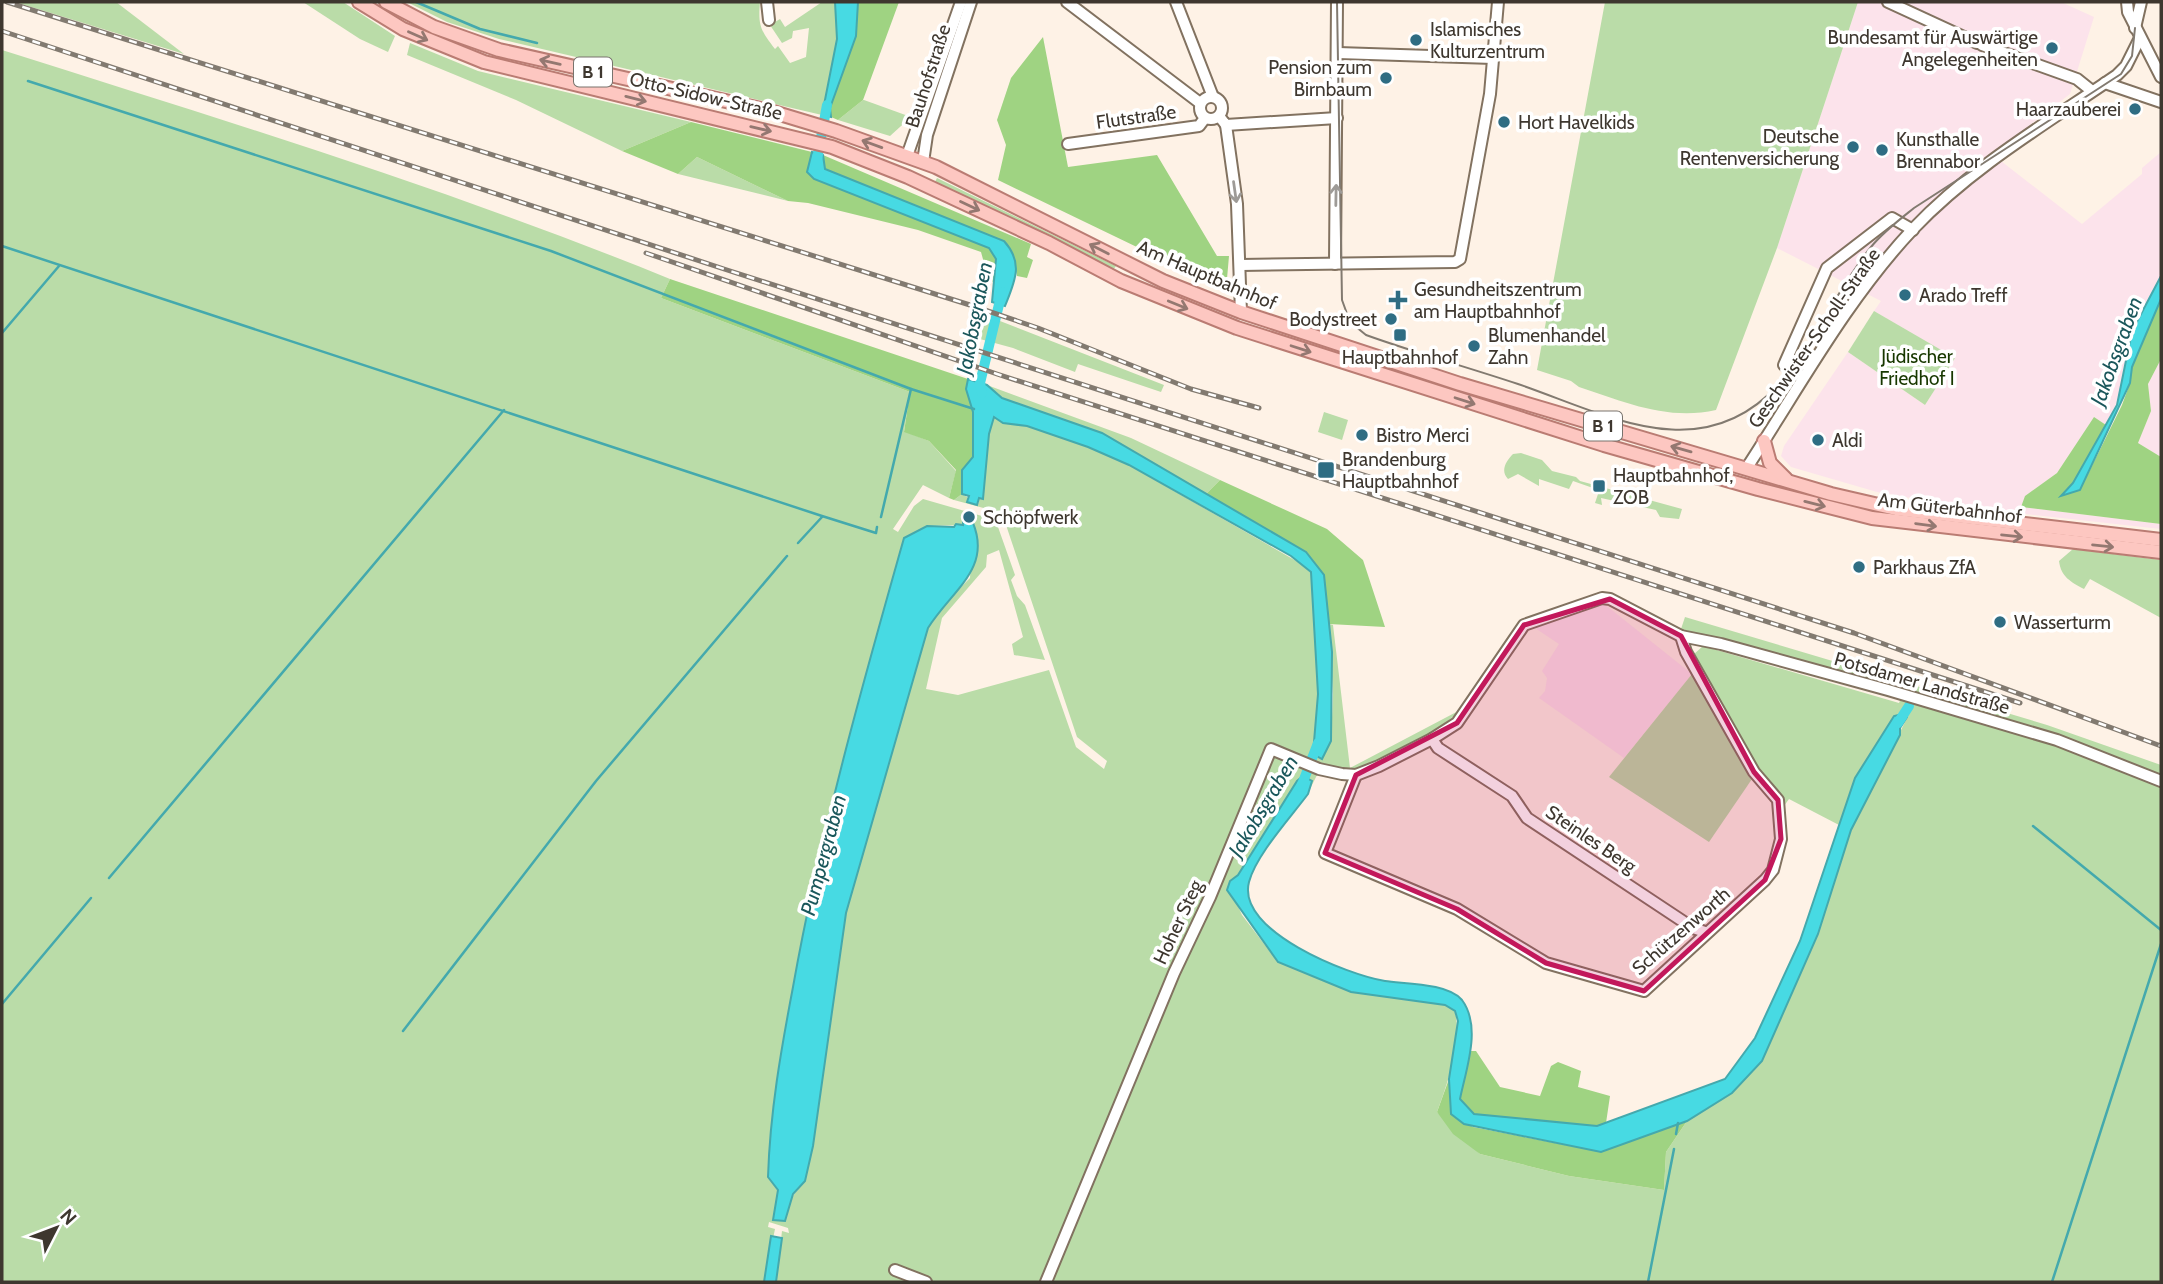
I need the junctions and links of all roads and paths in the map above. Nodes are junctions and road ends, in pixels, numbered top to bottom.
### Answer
1 (359, 2) edge
2 (386, 2) edge
3 (767, 2) edge
4 (961, 2) edge
5 (971, 2) edge
6 (1067, 2) edge
7 (1176, 2) edge
8 (1337, 2) edge
9 (1498, 2) edge
10 (1888, 2) edge
11 (2141, 4) edge
12 (2127, 5) edge
13 (769, 20) dead end
14 (2138, 33) junction
15 (1338, 53) junction
16 (1493, 58) junction
17 (2160, 71) edge
18 (2105, 83) junction
19 (2092, 92) junction
20 (1213, 97) junction
21 (2161, 102) edge
22 (1200, 103) junction
23 (1205, 118) junction
24 (1337, 118) junction
25 (1222, 120) junction
26 (1068, 144) dead end
27 (907, 156) junction
28 (923, 162) junction
29 (908, 177) junction
30 (1913, 230) junction
31 (1129, 264) junction
32 (1335, 264) junction
33 (1241, 265) junction
34 (1121, 281) junction
35 (1241, 312) junction
36 (1237, 328) junction
37 (1784, 365) dead end
38 (1764, 441) junction
39 (1746, 469) junction
40 (1736, 483) junction
41 (1796, 484) junction
42 (2046, 533) junction
43 (2161, 540) edge
44 (2161, 552) edge
45 (1675, 634) junction
46 (1432, 739) junction
47 (1356, 775) junction
48 (2161, 781) edge
49 (1705, 932) junction
50 (895, 1270) dead end
51 (926, 1282) edge
52 (1046, 1282) edge

1 -> 29 main road, Otto-Sidow-Straße / B 1
27 -> 2 main road, Otto-Sidow-Straße / B 1
3 - 13 street
4 - 27 street, Bauhofstraße
5 - 28 street, Bauhofstraße
6 - 22 street
7 - 20 street
8 - 15 street
9 - 16 street
10 - 19 street
11 - 14 street, Geschwister-Scholl-Straße
12 - 14 street
14 - 17 street
14 - 18 street, Geschwister-Scholl-Straße
15 - 16 street
15 - 24 street
16 - 32 street
18 - 19 street, Geschwister-Scholl-Straße
18 - 21 street
19 - 30 street, Geschwister-Scholl-Straße
20 - 22 street
20 - 25 street
22 - 23 street
23 - 25 street
23 - 26 street, Flutstraße
24 - 25 street
32 -> 24 street
25 -> 33 street
27 - 28 main road, Am Hauptbahnhof / B 1
27 - 29 main road
28 - 29 main road
31 -> 28 main road, Am Hauptbahnhof / B 1
29 -> 34 main road, Am Hauptbahnhof / B 1
30 - 37 street, Geschwister-Scholl-Straße
30 - 38 street, Geschwister-Scholl-Straße
31 - 34 main road
31 - 35 main road, Am Hauptbahnhof / B 1
32 - 33 street
33 - 35 street
34 -> 36 main road, Am Hauptbahnhof / B 1
35 - 36 main road
39 -> 35 main road, Am Hauptbahnhof / B 1
36 -> 40 main road, Am Hauptbahnhof / B 1
38 - 39 street, Geschwister-Scholl-Straße
38 - 41 main road
39 - 40 main road
39 - 41 main road, Am Güterbahnhof / B 1
40 -> 42 main road, Am Güterbahnhof / B 1
41 - 42 main road, Am Güterbahnhof / B 1
42 - 43 main road, Am Güterbahnhof / B 1
42 -> 44 main road, Am Güterbahnhof
45 - 46 street
45 - 48 street, Potsdamer Landstraße
45 - 49 street, Schützenworth
46 - 47 street
46 - 49 street, Steinles Berg
47 - 49 street, Schützenworth
47 - 52 street, Hoher Steg
50 - 51 street

